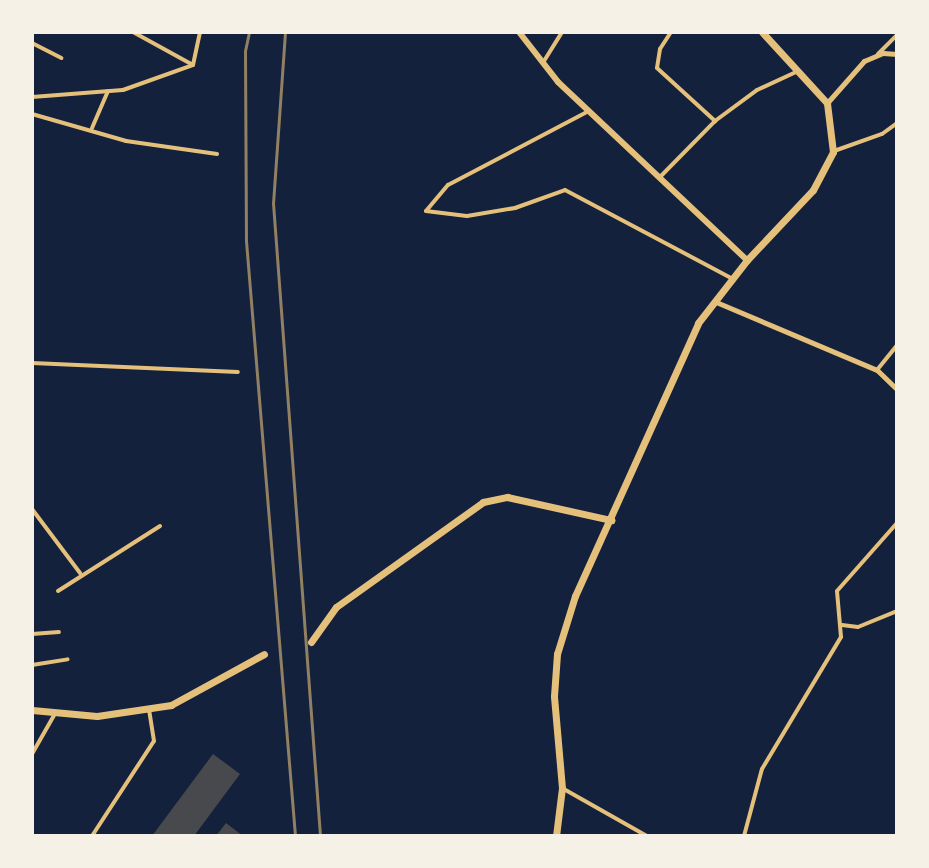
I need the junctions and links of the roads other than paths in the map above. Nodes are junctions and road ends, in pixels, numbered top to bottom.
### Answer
1 (133, 32) edge
2 (200, 32) edge
3 (519, 32) edge
4 (562, 32) edge
5 (671, 32) edge
6 (762, 32) edge
7 (897, 35) edge
8 (32, 43) edge
9 (897, 54) edge
10 (877, 55) junction
11 (61, 58) dead end
12 (544, 61) junction
13 (193, 65) junction
14 (796, 72) junction
15 (108, 91) junction
16 (32, 97) edge
17 (827, 103) junction
18 (589, 111) junction
19 (32, 114) edge
20 (715, 121) junction
21 (897, 123) edge
22 (92, 128) junction
23 (833, 152) junction
24 (217, 154) dead end
25 (659, 177) junction
26 (747, 260) junction
27 (733, 279) junction
28 (716, 302) junction
29 (897, 345) edge
30 (32, 363) edge
31 (877, 370) junction
32 (238, 372) dead end
33 (897, 389) edge
34 (32, 509) edge
35 (611, 520) junction
36 (897, 523) edge
37 (160, 526) dead end
38 (80, 573) junction
39 (58, 591) dead end
40 (897, 611) edge
41 (841, 625) junction
42 (59, 632) dead end
43 (32, 634) edge
44 (311, 642) dead end
45 (264, 654) dead end
46 (68, 659) dead end
47 (32, 665) edge
48 (32, 710) edge
49 (149, 710) junction
50 (56, 712) junction
51 (32, 754) edge
52 (562, 788) junction
53 (92, 836) edge
54 (556, 836) edge
55 (647, 836) edge
56 (744, 836) edge

1 - 13 street
2 - 13 street
3 - 12 main road
4 - 12 street
5 - 20 street
6 - 14 main road
7 - 10 street
8 - 11 street
9 - 10 street
10 - 17 street
12 - 18 main road
13 - 15 street
14 - 17 main road
14 - 20 street
15 - 16 street
15 - 22 street
17 - 23 main road
18 - 25 main road
18 - 27 street
19 - 22 street
20 - 25 street
21 - 23 street
22 - 24 street
23 - 26 main road
25 - 26 main road
26 - 27 main road
27 - 28 main road
28 - 31 street
28 - 35 main road
29 - 31 street
30 - 32 street
31 - 33 street
34 - 38 street
35 - 44 main road
35 - 52 main road
36 - 41 street
37 - 38 street
38 - 39 street
40 - 41 street
41 - 56 street
42 - 43 street
45 - 49 main road
46 - 47 street
48 - 50 main road
49 - 50 main road
49 - 53 street
50 - 51 street
52 - 54 main road
52 - 55 street

